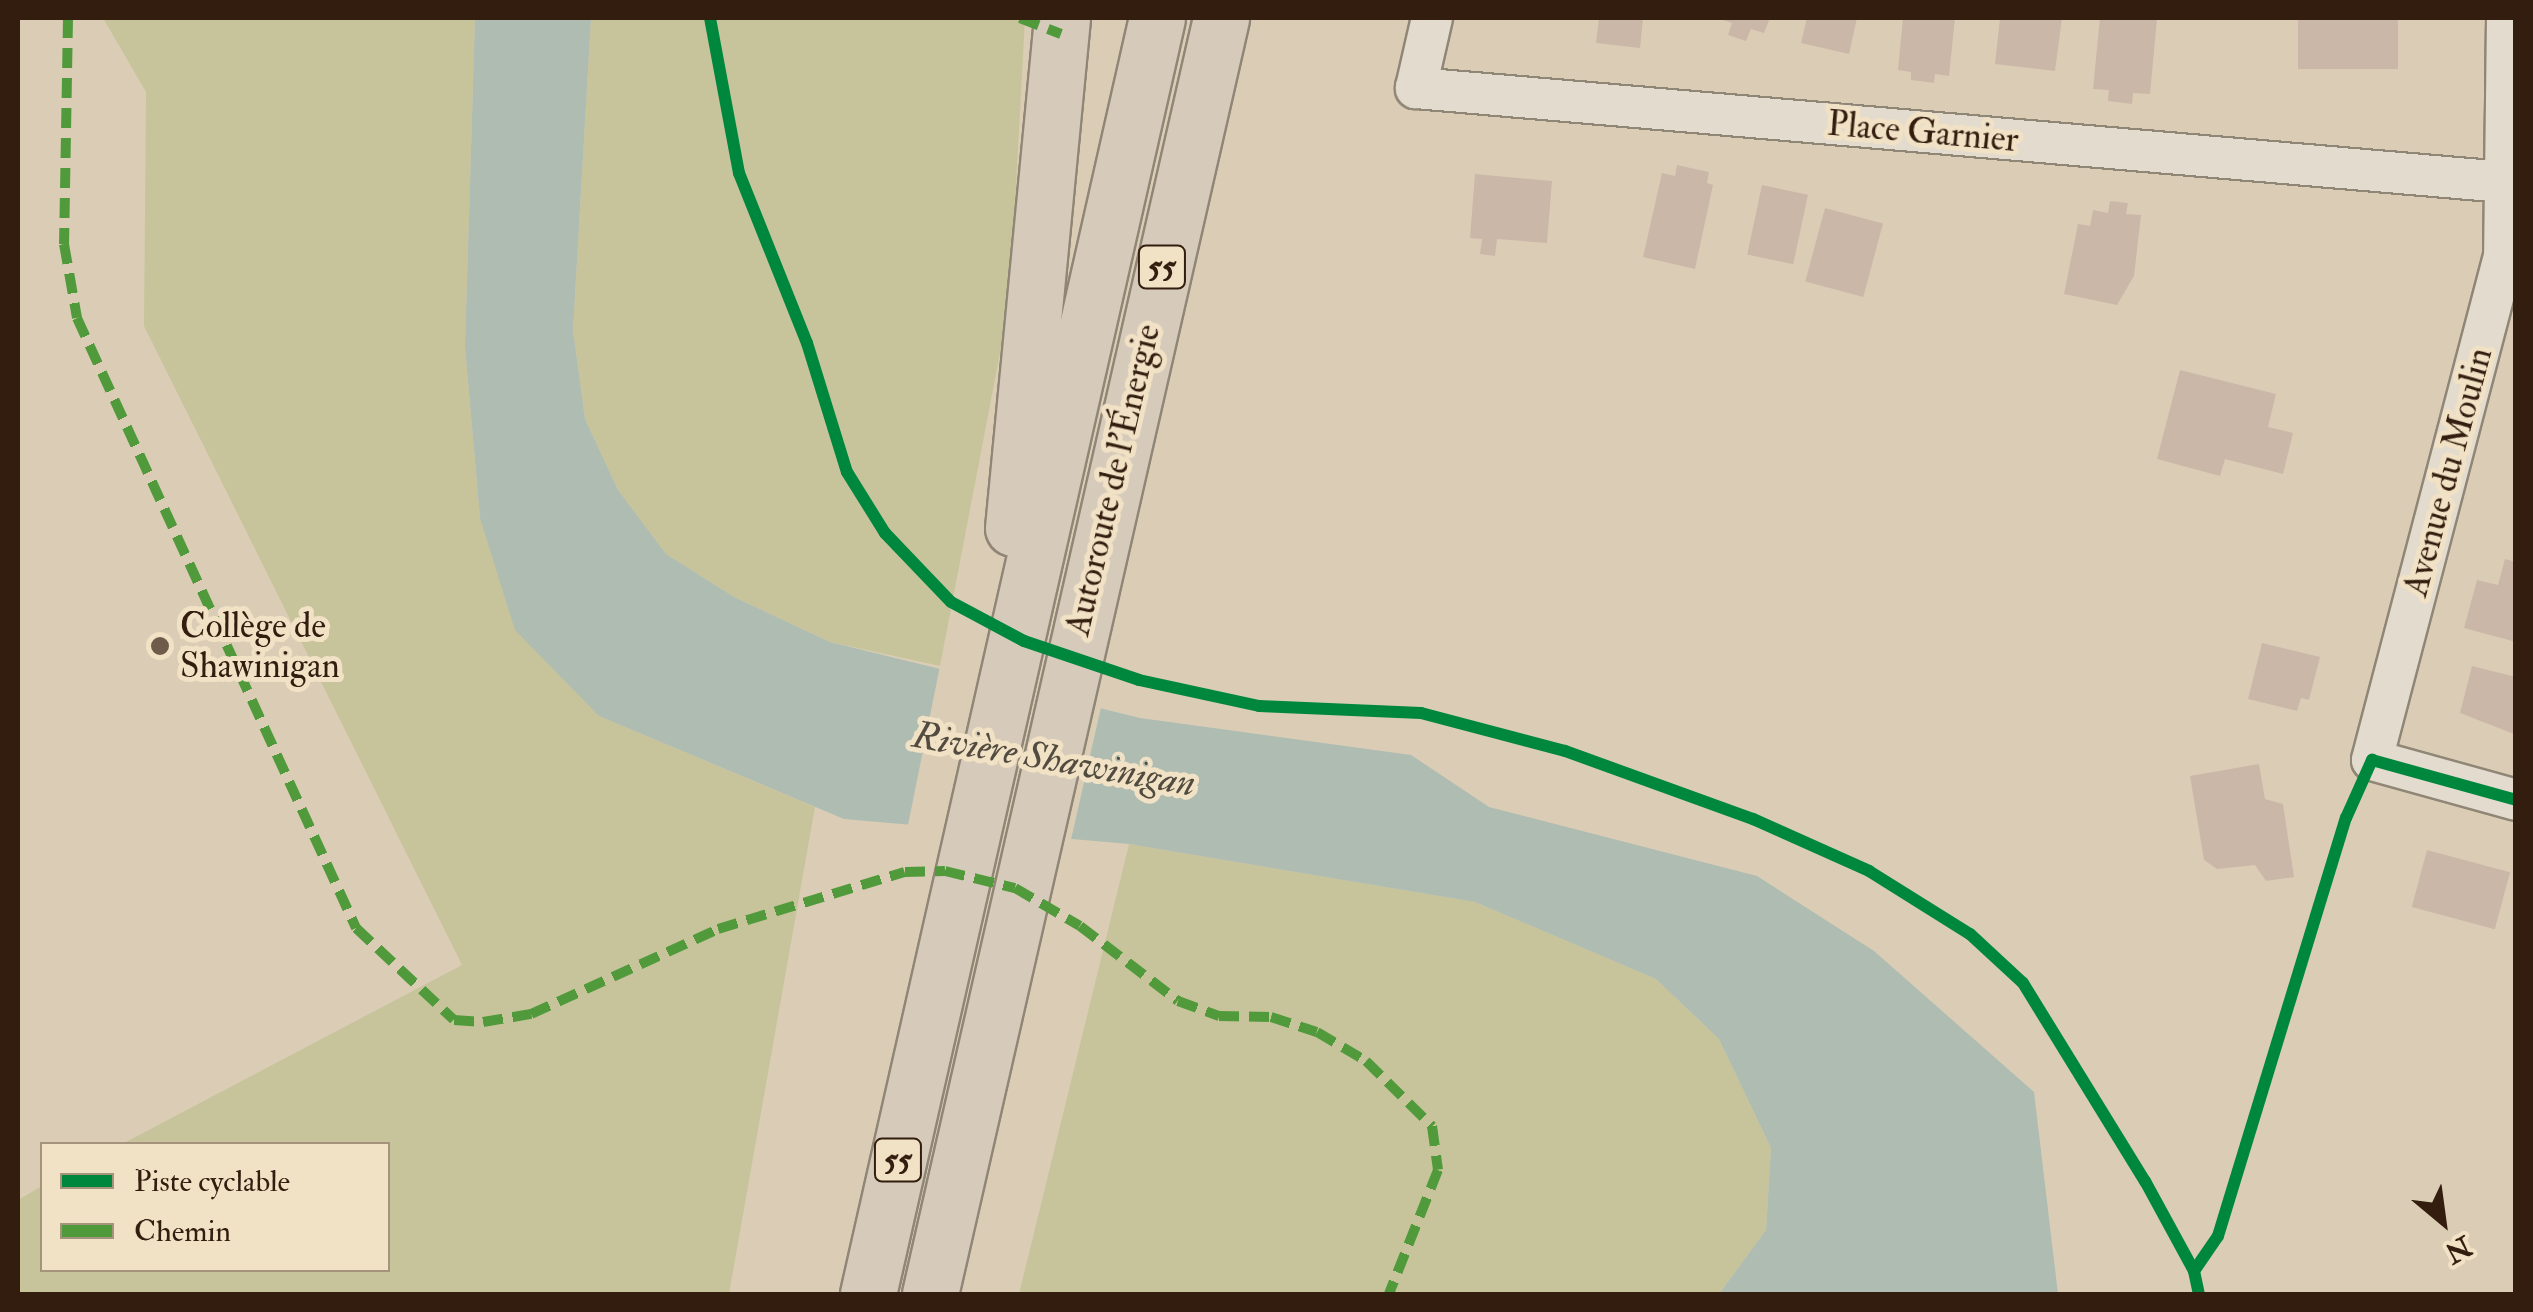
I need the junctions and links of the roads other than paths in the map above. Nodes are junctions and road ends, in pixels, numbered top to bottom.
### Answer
1 (1062, 18) edge
2 (1158, 18) edge
3 (1221, 18) edge
4 (1432, 18) edge
5 (2508, 18) edge
6 (2509, 182) edge
7 (1032, 501) junction
8 (2516, 800) edge
9 (868, 1294) edge
10 (930, 1294) edge

1 - 7 highway
2 - 7 highway, Autoroute de l'Énergie / 55
3 - 10 highway, Autoroute de l'Énergie / 55
4 - 6 street, Place Garnier
5 - 6 street
6 - 8 street, Avenue du Moulin
7 - 9 highway, Autoroute de l'Énergie / 55

